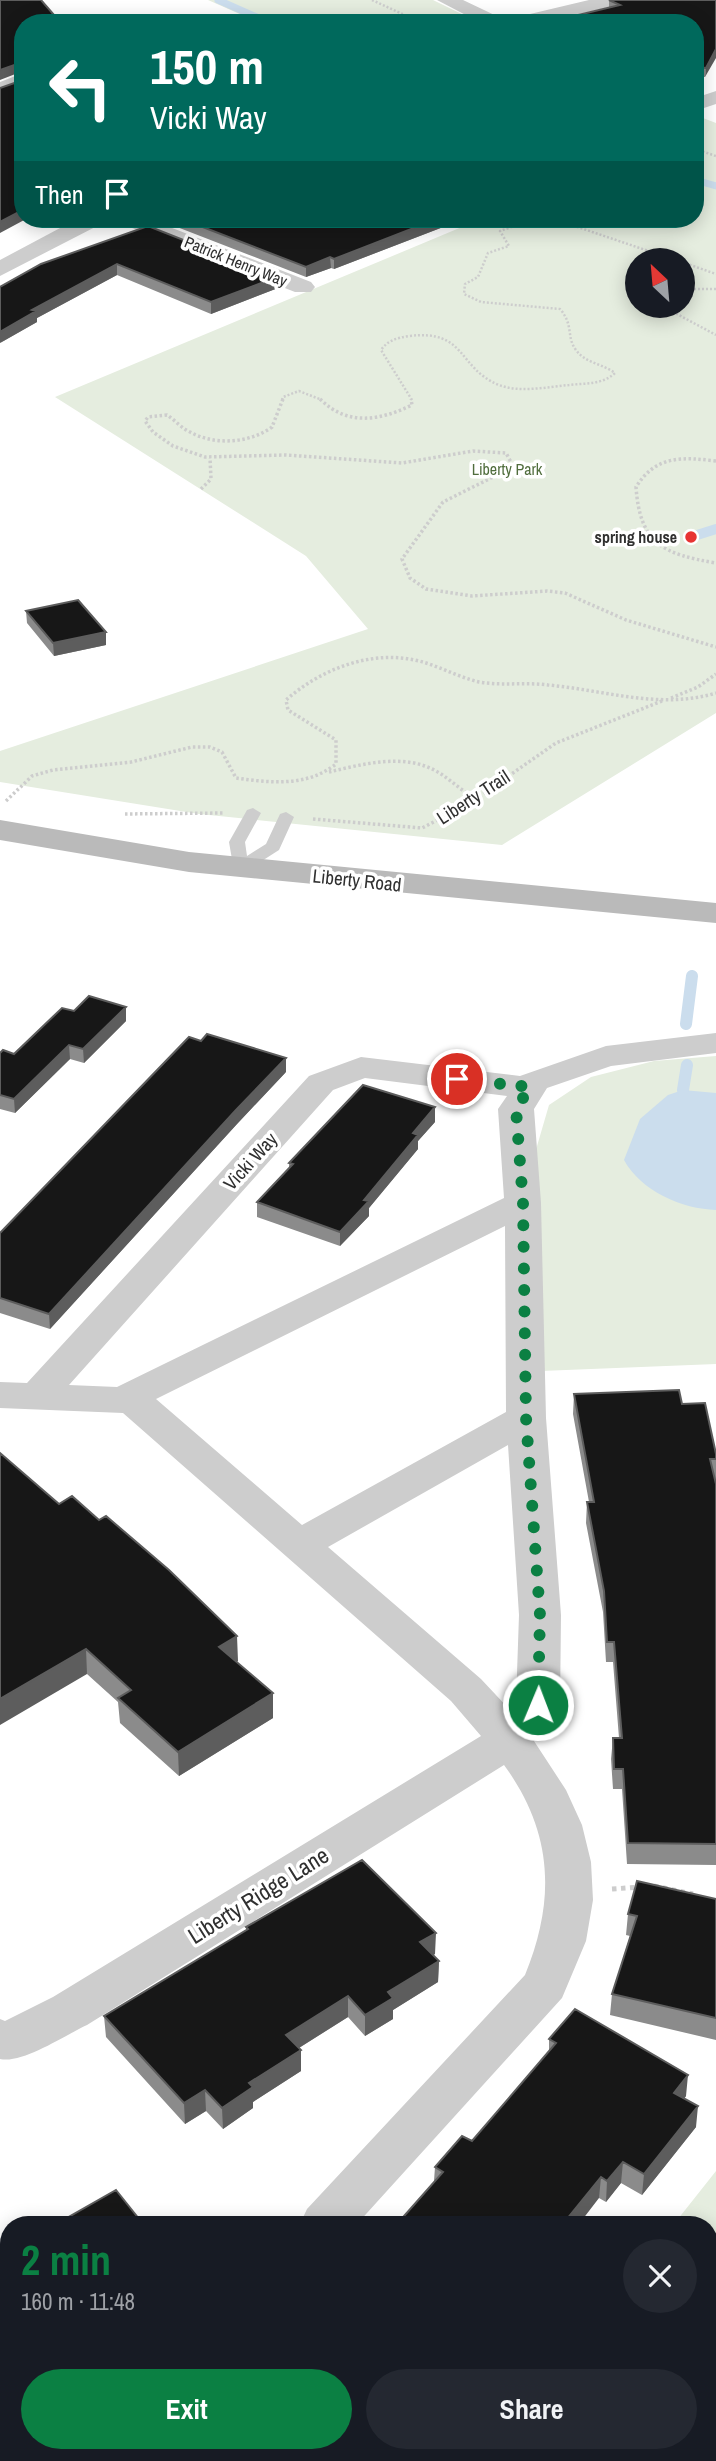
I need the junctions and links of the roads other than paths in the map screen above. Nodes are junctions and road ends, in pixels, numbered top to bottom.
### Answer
1 (447, 0) edge
2 (615, 0) edge
3 (478, 14) edge
4 (553, 14) edge
5 (76, 228) edge
6 (153, 228) edge
7 (0, 269) edge
8 (303, 287) dead end
9 (253, 813) road end
10 (286, 817) road end
11 (0, 830) edge
12 (240, 867) junction
13 (716, 913) edge
14 (716, 1042) edge
15 (530, 1087) junction
16 (523, 1203) junction
17 (18, 1396) edge
18 (123, 1400) junction
19 (526, 1418) junction
20 (299, 1545) junction
21 (511, 1739) junction
22 (0, 2039) edge
23 (332, 2216) edge

1 - 3 street
2 - 4 street
5 - 7 street
6 - 8 street, Patrick Henry Way
9 - 12 lane
10 - 12 lane
11 - 12 main road, Liberty Road
12 - 13 main road, Liberty Road
14 - 15 street
15 - 16 street, Liberty Ridge Lane
15 - 17 street, Vicki Way
16 - 18 street
16 - 19 street, Liberty Ridge Lane
17 - 18 street
18 - 20 street
19 - 20 street
19 - 21 street, Liberty Ridge Lane
20 - 21 street
21 - 22 street, Liberty Ridge Lane
21 - 23 street

